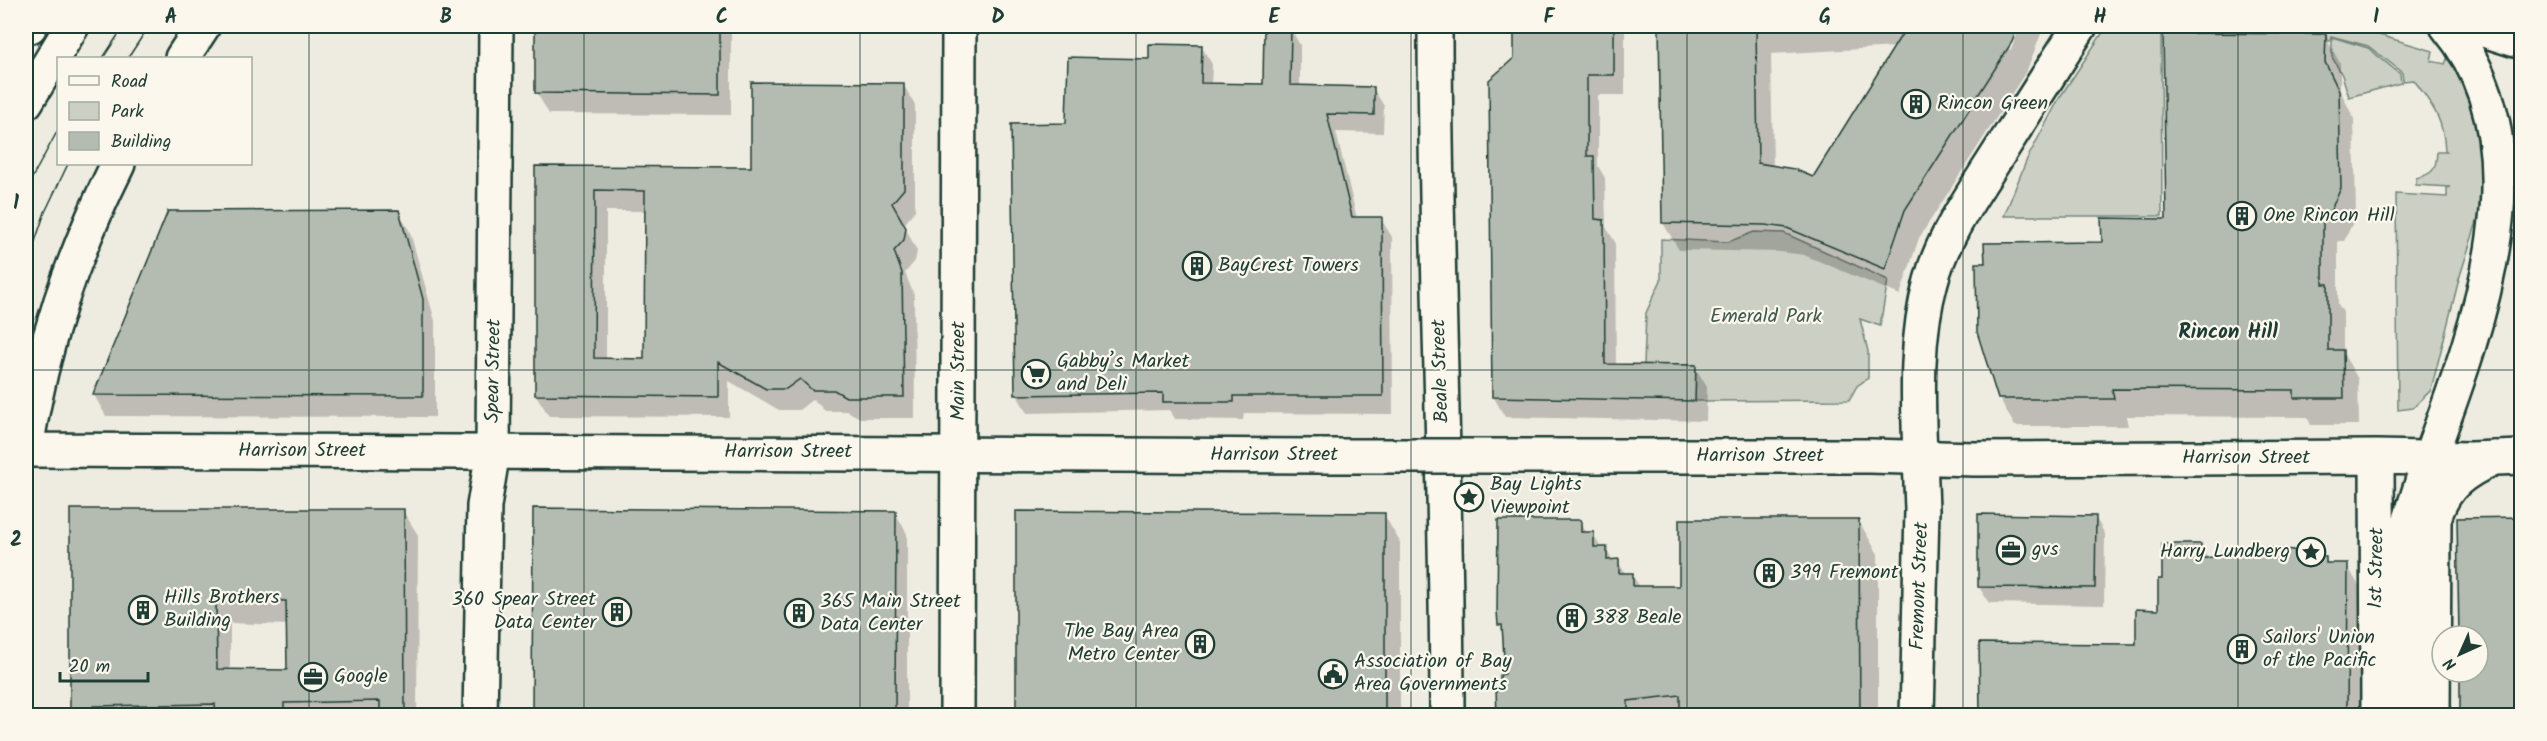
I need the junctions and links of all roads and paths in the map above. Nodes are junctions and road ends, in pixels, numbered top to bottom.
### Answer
1 (72, 26) edge
2 (203, 26) edge
3 (496, 26) edge
4 (959, 26) edge
5 (1435, 26) edge
6 (2080, 26) edge
7 (2447, 26) edge
8 (2471, 26) edge
9 (2522, 42) edge
10 (183, 57) edge
11 (26, 102) edge
12 (118, 165) edge
13 (26, 448) edge
14 (493, 451) junction
15 (959, 453) junction
16 (1920, 457) junction
17 (2377, 457) junction
18 (2430, 457) junction
19 (2509, 457) edge
20 (480, 716) edge
21 (957, 716) edge
22 (1447, 716) edge
23 (1917, 716) edge
24 (2378, 716) edge
25 (2403, 716) edge
26 (2433, 716) edge

1 - 11 main road
2 - 10 main road
3 - 14 main road, Spear Street
4 - 15 main road, Main Street
5 - 22 main road, Beale Street
6 - 16 main road, Fremont Street
7 - 18 main road
8 - 9 main road
12 - 13 main road
13 - 14 main road, Harrison Street
14 - 15 main road, Harrison Street
14 - 20 main road, Spear Street
15 - 16 main road, Harrison Street, bridge
15 - 21 main road, Main Street
16 - 17 main road, Harrison Street
16 - 23 main road, Fremont Street
17 - 18 main road, Harrison Street
17 - 24 main road, 1st Street
18 - 19 main road, Harrison Street
18 - 25 main road
19 - 26 main road

